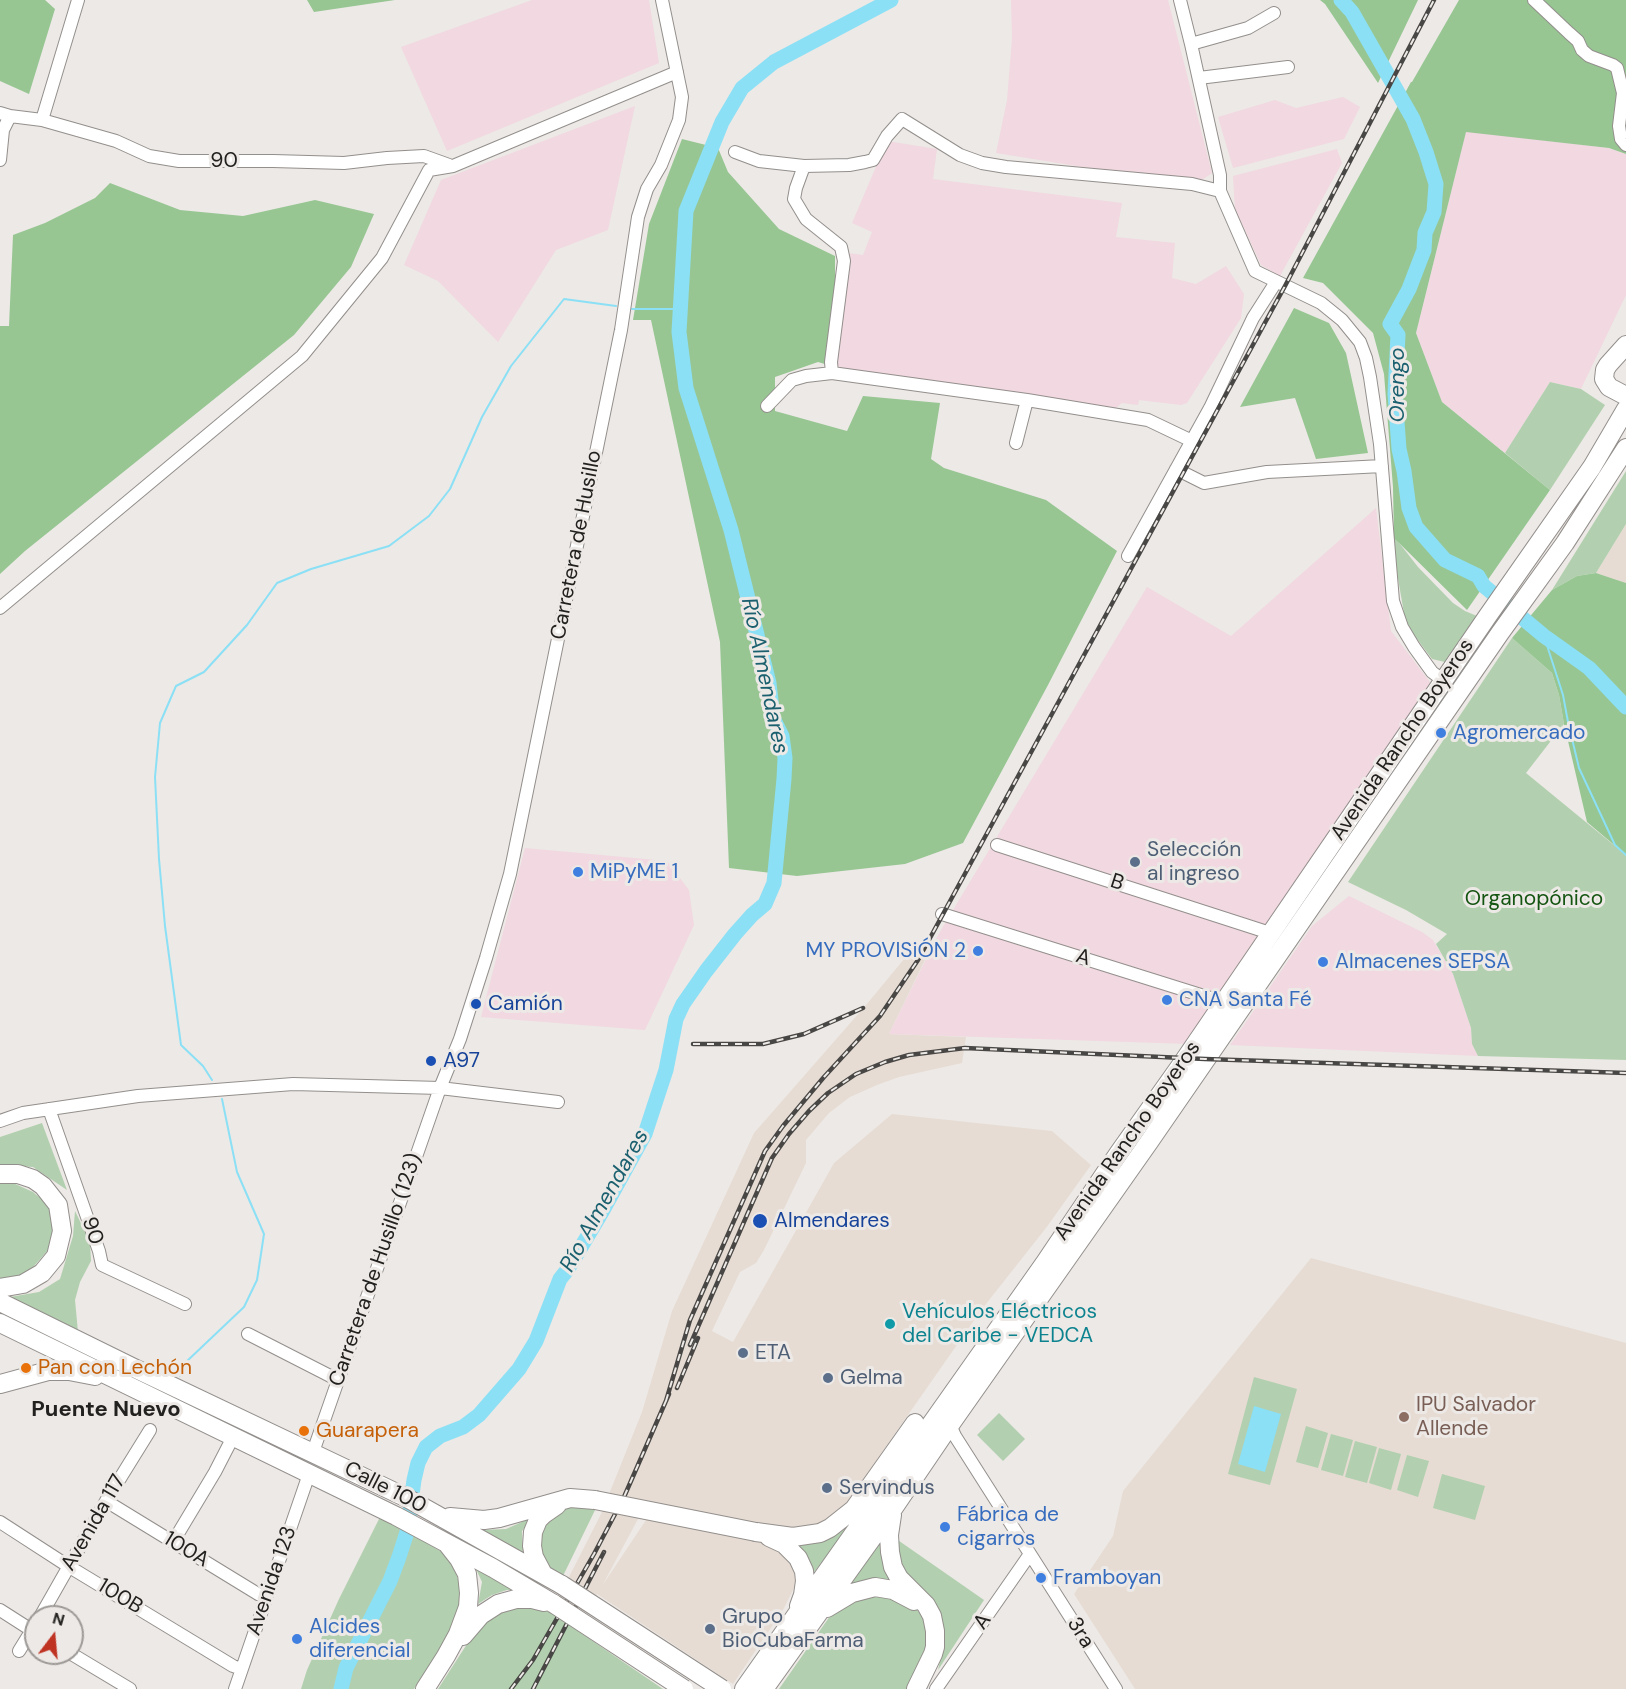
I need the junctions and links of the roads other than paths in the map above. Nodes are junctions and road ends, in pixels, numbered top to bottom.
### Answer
1 (78, 0) edge
2 (662, 0) edge
3 (1180, 0) edge
4 (1534, 0) edge
5 (1274, 13) dead end
6 (1191, 44) junction
7 (1288, 67) dead end
8 (677, 72) junction
9 (1199, 78) junction
10 (5, 114) edge
11 (42, 120) junction
12 (1626, 145) edge
13 (735, 152) dead end
14 (0, 160) edge
15 (453, 166) junction
16 (804, 166) junction
17 (1220, 191) junction
18 (1276, 282) junction
19 (1626, 345) edge
20 (832, 373) junction
21 (1626, 396) edge
22 (1027, 400) junction
23 (767, 406) dead end
24 (1626, 409) edge
25 (1192, 441) junction
26 (1016, 443) dead end
27 (1626, 448) edge
28 (1382, 466) junction
29 (1176, 469) junction
30 (1128, 556) dead end
31 (0, 608) edge
32 (1444, 681) junction
33 (997, 845) dead end
34 (942, 914) dead end
35 (1270, 933) junction
36 (1223, 1002) junction
37 (440, 1088) junction
38 (558, 1102) dead end
39 (49, 1109) junction
40 (0, 1121) edge
41 (0, 1174) edge
42 (1044, 1264) junction
43 (0, 1288) edge
44 (0, 1302) edge
45 (186, 1304) dead end
46 (0, 1323) edge
47 (248, 1334) dead end
48 (338, 1380) junction
49 (120, 1381) junction
50 (0, 1384) edge
51 (950, 1425) junction
52 (150, 1430) dead end
53 (233, 1437) junction
54 (313, 1452) junction
55 (309, 1474) junction
56 (595, 1500) junction
57 (106, 1502) junction
58 (893, 1509) junction
59 (436, 1514) junction
60 (0, 1522) edge
61 (756, 1532) junction
62 (438, 1538) junction
63 (173, 1542) junction
64 (1030, 1554) junction
65 (69, 1566) junction
66 (543, 1574) junction
67 (267, 1597) junction
68 (554, 1604) junction
69 (47, 1605) edge
70 (0, 1610) edge
71 (24, 1623) edge
72 (809, 1626) junction
73 (934, 1627) junction
74 (784, 1634) junction
75 (24, 1645) edge
76 (20, 1651) dead end
77 (446, 1656) junction
78 (84, 1661) edge
79 (241, 1669) junction
80 (130, 1689) edge
81 (235, 1689) edge
82 (425, 1689) edge
83 (684, 1689) edge
84 (722, 1689) edge
85 (744, 1689) edge
86 (764, 1689) edge
87 (916, 1689) edge
88 (936, 1689) edge
89 (1116, 1689) edge

1 - 11 street
2 - 8 street, Carretera de Husillo
3 - 6 street
4 - 12 street
5 - 6 street
6 - 9 street
7 - 9 street
8 - 15 street
8 - 37 street, Carretera de Husillo
9 - 17 street
10 - 11 street, 90
10 - 14 street
11 - 15 street, 90
13 - 16 street
15 - 31 street
16 - 17 street
16 - 20 street
17 - 18 street
18 - 25 street
18 - 28 street
19 - 21 highway
20 - 22 street
20 - 23 street
22 - 25 street
22 - 26 street
24 - 32 highway, Avenida Rancho Boyeros
25 - 29 street
27 - 51 highway, Avenida Rancho Boyeros
28 - 29 street
28 - 32 street
29 - 30 street
32 - 35 highway, Avenida Rancho Boyeros
33 - 35 street, B
34 - 36 street, A
35 - 36 highway, Avenida Rancho Boyeros
36 - 42 highway, Avenida Rancho Boyeros
37 - 38 street
37 - 39 street
37 - 48 street, Carretera de Husillo (123)
39 - 40 street
39 - 45 street, 90
41 - 43 highway
42 - 61 highway
42 - 74 highway, Avenida Rancho Boyeros
44 - 54 highway, Calle 100
46 - 49 highway, Calle 100
47 - 48 street
48 - 54 street, Carretera de Husillo (123)
49 - 50 highway
49 - 53 highway, Calle 100
51 - 58 highway, Avenida Rancho Boyeros
51 - 64 street, 3ra
52 - 57 street, Avenida 117
53 - 55 highway, Calle 100
53 - 63 street
54 - 59 highway, Calle 100
55 - 62 highway, Calle 100
55 - 67 street, Avenida 123
56 - 59 highway
56 - 61 highway, bridge
56 - 66 highway
57 - 63 street, 100A
57 - 65 street, Avenida 117
58 - 72 highway, Avenida Rancho Boyeros
58 - 73 highway
59 - 66 highway, Calle 100
60 - 65 street, 100B
61 - 74 highway
62 - 68 highway, Calle 100
62 - 77 highway
63 - 67 street, 100A
64 - 88 street, A
64 - 89 street, 3ra
65 - 69 street, Avenida 117
65 - 79 street, 100B
66 - 84 highway, Calle 100, bridge
67 - 79 street, Avenida 123
68 - 77 highway
68 - 83 highway, Calle 100, bridge
70 - 71 street
72 - 73 highway
72 - 86 highway, Avenida Rancho Boyeros
73 - 87 highway
74 - 85 highway, Avenida Rancho Boyeros
75 - 76 street
77 - 82 highway
78 - 80 street
79 - 81 street, Avenida 123

